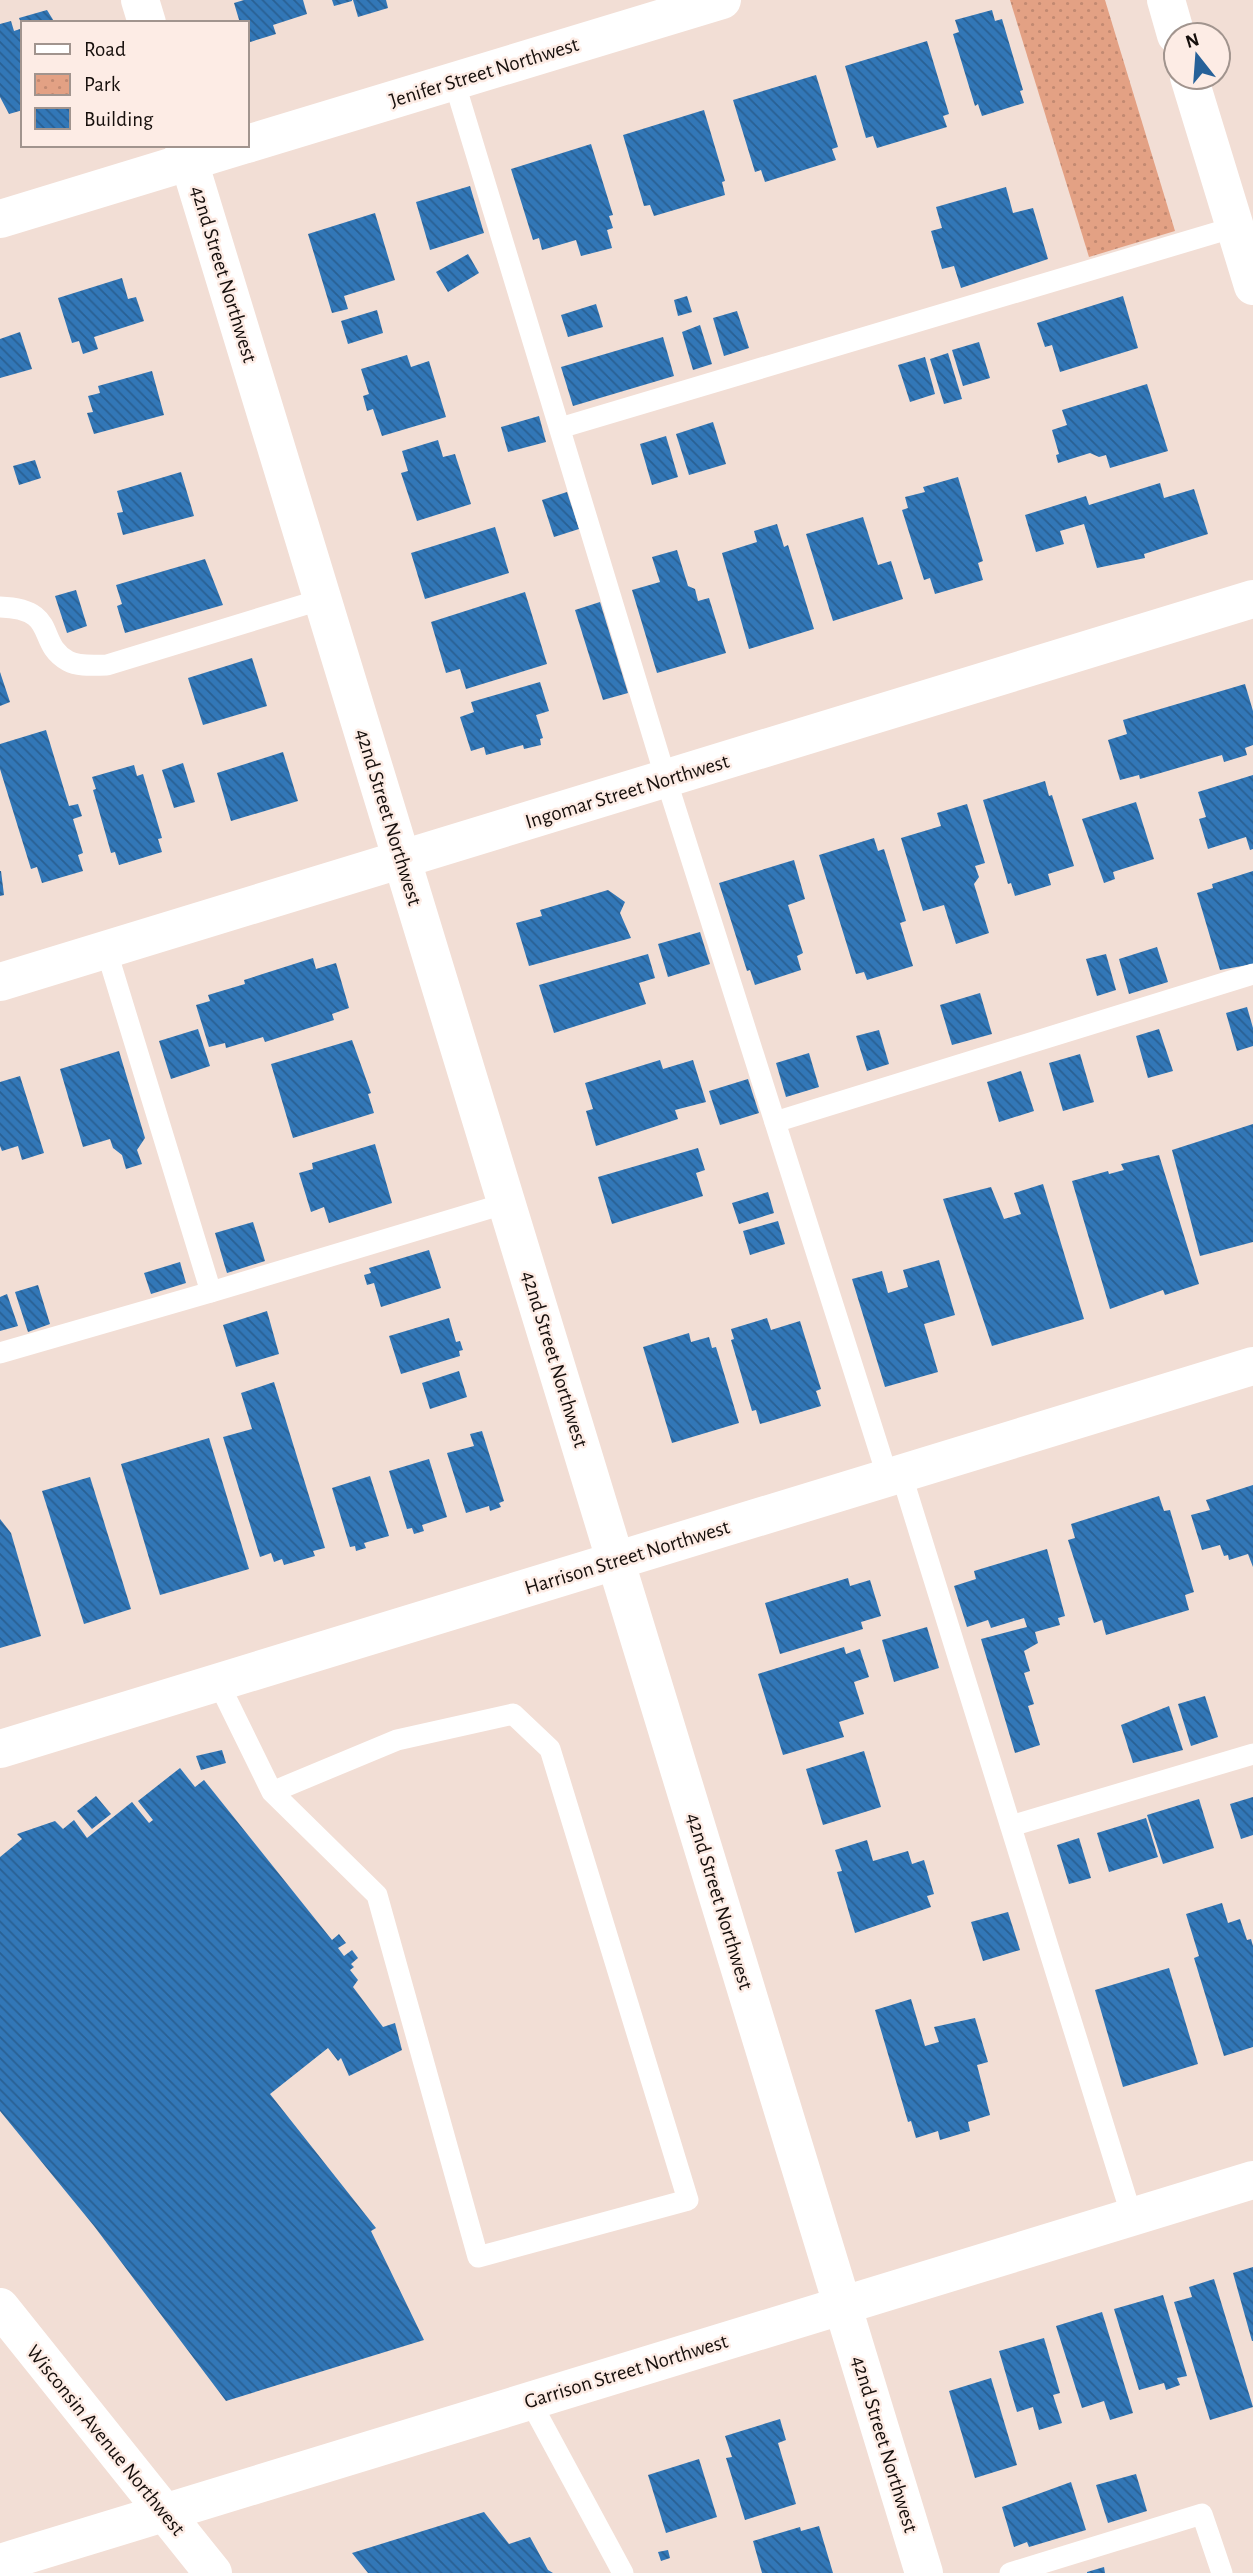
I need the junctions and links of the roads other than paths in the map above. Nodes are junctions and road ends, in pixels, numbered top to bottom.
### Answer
1 (140, 0) edge
2 (722, 0) edge
3 (1166, 0) edge
4 (146, 21) edge
5 (1172, 21) edge
6 (454, 81) junction
7 (1193, 91) edge
8 (248, 144) edge
9 (230, 147) edge
10 (187, 153) edge
11 (0, 219) edge
12 (1235, 227) junction
13 (1253, 286) edge
14 (560, 428) junction
15 (323, 599) junction
16 (1253, 599) edge
17 (0, 607) edge
18 (666, 779) junction
19 (402, 859) junction
20 (106, 949) junction
21 (1253, 974) edge
22 (0, 982) edge
23 (775, 1122) junction
24 (507, 1203) junction
25 (211, 1292) junction
26 (0, 1353) edge
27 (1253, 1366) edge
28 (895, 1476) junction
29 (617, 1561) junction
30 (218, 1682) junction
31 (0, 1749) edge
32 (1253, 1754) edge
33 (272, 1792) junction
34 (1011, 1826) junction
35 (1253, 2180) edge
36 (1132, 2217) junction
37 (842, 2305) junction
38 (0, 2307) edge
39 (530, 2401) junction
40 (165, 2513) junction
41 (0, 2563) edge
42 (213, 2573) edge
43 (623, 2573) edge
44 (924, 2573) edge
45 (1010, 2573) edge
46 (1222, 2573) edge

1 - 4 street
2 - 6 street, Jenifer Street Northwest
3 - 5 street
6 - 8 street, Jenifer Street Northwest
6 - 14 lane
7 - 12 street
9 - 10 street, Jenifer Street Northwest
10 - 11 street, Jenifer Street Northwest
10 - 15 street, 42nd Street Northwest
12 - 13 street
12 - 14 lane
14 - 18 lane
15 - 17 lane
15 - 19 street, 42nd Street Northwest
16 - 18 street, Ingomar Street Northwest
18 - 19 street, Ingomar Street Northwest
18 - 23 lane
19 - 20 street, Ingomar Street Northwest
19 - 24 street, 42nd Street Northwest
20 - 22 street, Ingomar Street Northwest
20 - 25 lane
21 - 23 lane
23 - 28 lane
24 - 25 lane
24 - 29 street, 42nd Street Northwest
25 - 26 lane
27 - 28 street, Harrison Street Northwest
28 - 29 street, Harrison Street Northwest
28 - 34 lane
29 - 30 street, Harrison Street Northwest
29 - 37 street, 42nd Street Northwest
30 - 31 street, Harrison Street Northwest
30 - 33 lane
32 - 34 lane
33 - 33 lane
34 - 36 lane
35 - 36 street, Garrison Street Northwest
36 - 37 street, Garrison Street Northwest
37 - 39 street, Garrison Street Northwest
37 - 44 street, 42nd Street Northwest
38 - 40 street, Wisconsin Avenue Northwest
39 - 40 street, Garrison Street Northwest
39 - 43 lane
40 - 41 street, Garrison Street Northwest
40 - 42 street, Wisconsin Avenue Northwest
45 - 46 lane

